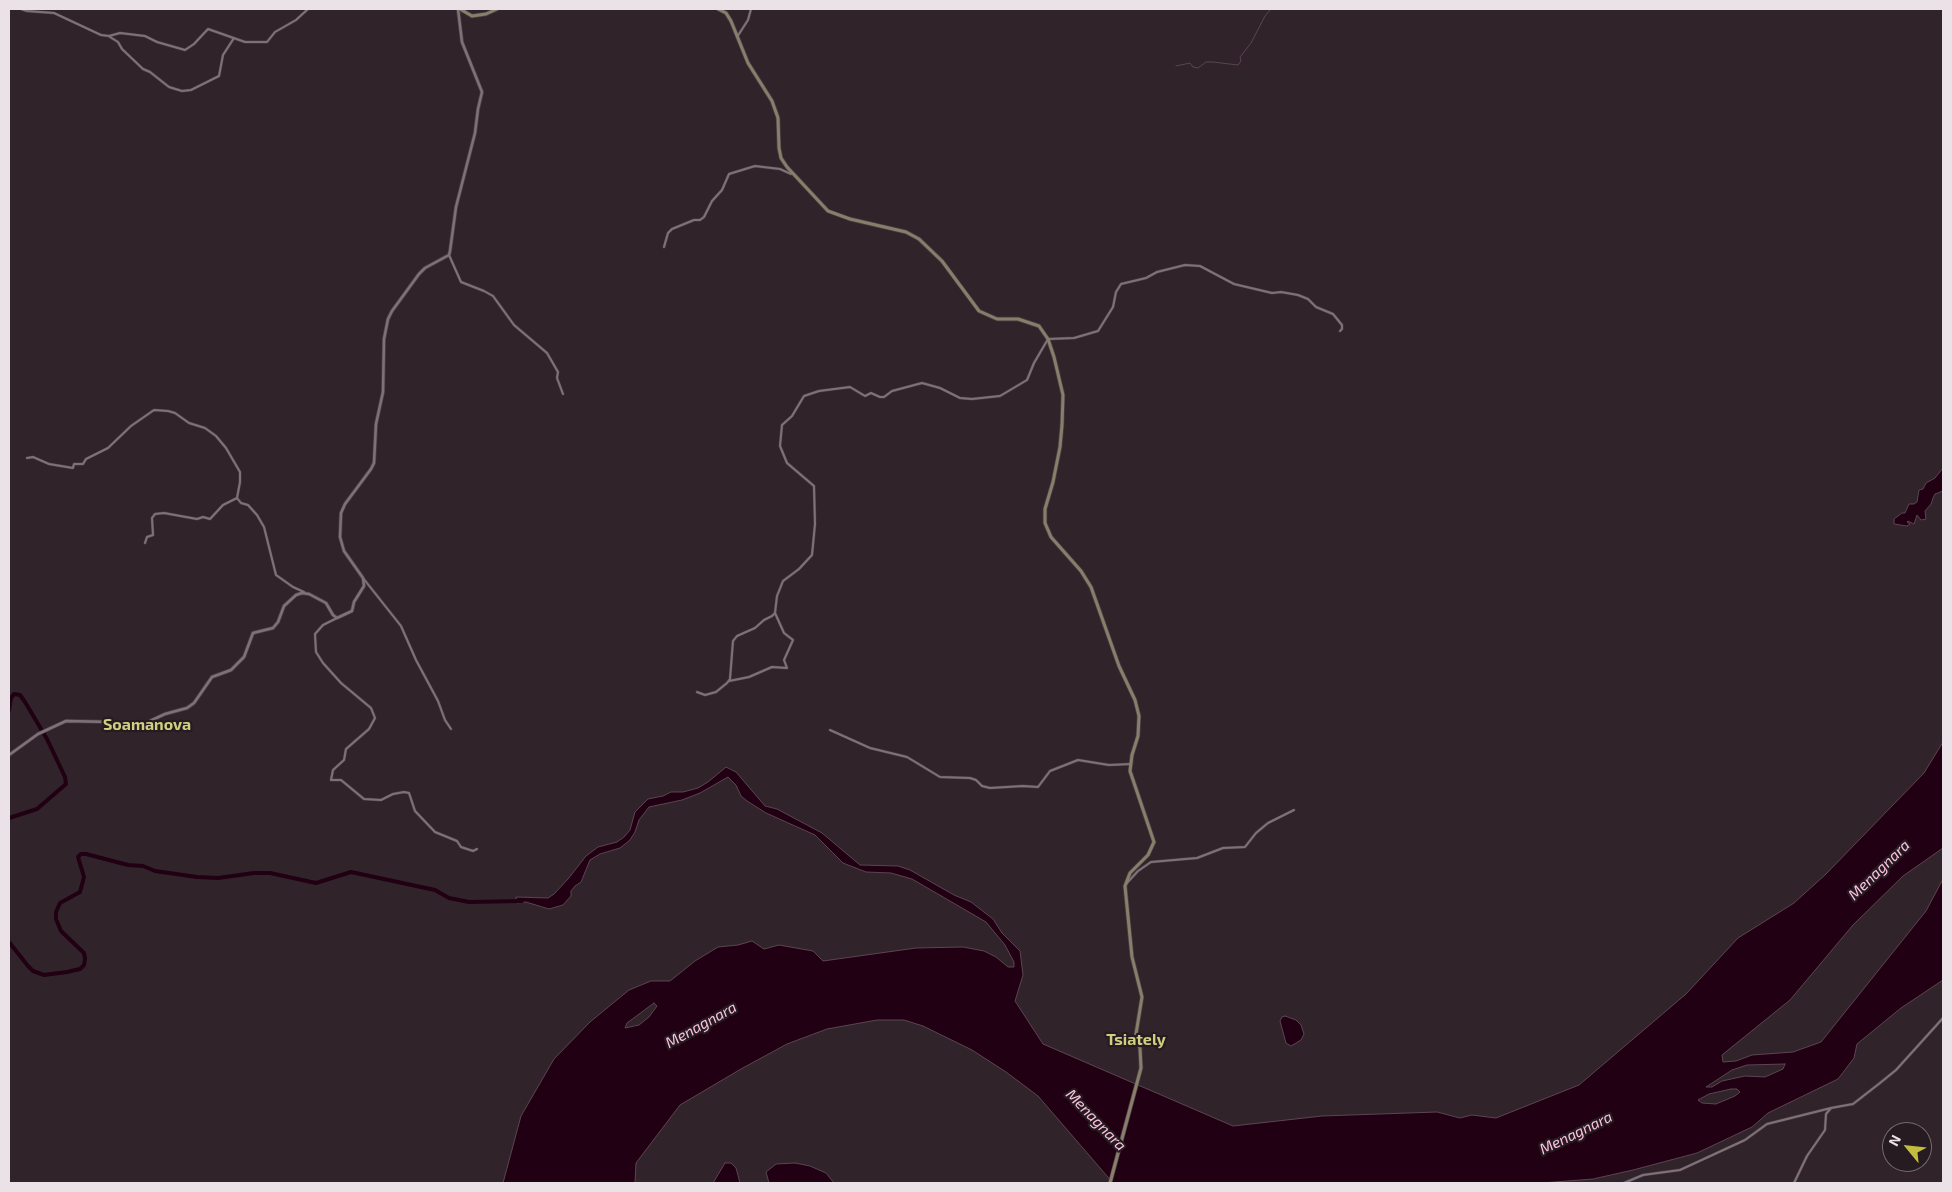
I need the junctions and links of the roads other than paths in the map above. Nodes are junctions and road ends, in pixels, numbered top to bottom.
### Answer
1 (21, 9) edge
2 (308, 9) edge
3 (459, 9) edge
4 (497, 9) edge
5 (718, 9) edge
6 (751, 9) edge
7 (109, 36) junction
8 (737, 37) junction
9 (234, 38) junction
10 (796, 176) junction
11 (664, 247) dead end
12 (449, 255) junction
13 (1340, 331) dead end
14 (1048, 339) junction
15 (563, 394) dead end
16 (27, 458) dead end
17 (237, 498) junction
18 (145, 543) dead end
19 (363, 578) junction
20 (304, 592) junction
21 (775, 613) junction
22 (337, 618) junction
23 (728, 681) junction
24 (697, 692) dead end
25 (451, 729) dead end
26 (830, 730) dead end
27 (9, 755) edge
28 (1131, 764) junction
29 (1294, 810) dead end
30 (477, 849) dead end
31 (1125, 886) junction
32 (1943, 1018) edge
33 (1831, 1108) junction
34 (1110, 1183) edge
35 (1624, 1183) edge
36 (1794, 1183) edge

1 - 7 street
2 - 9 street
3 - 4 main road
3 - 12 street
5 - 8 main road
6 - 8 street
7 - 9 street
7 - 9 street
8 - 10 main road
10 - 11 street
10 - 14 main road
12 - 15 street
12 - 19 street
13 - 14 street
14 - 21 street
14 - 28 main road
16 - 17 street
17 - 18 street
17 - 20 street
19 - 22 street
19 - 25 street
20 - 22 street
20 - 27 street
21 - 23 street
21 - 23 street
22 - 30 street
23 - 24 street
26 - 28 street
28 - 31 main road
29 - 31 street
31 - 34 main road
32 - 33 street
33 - 35 street
33 - 36 street

